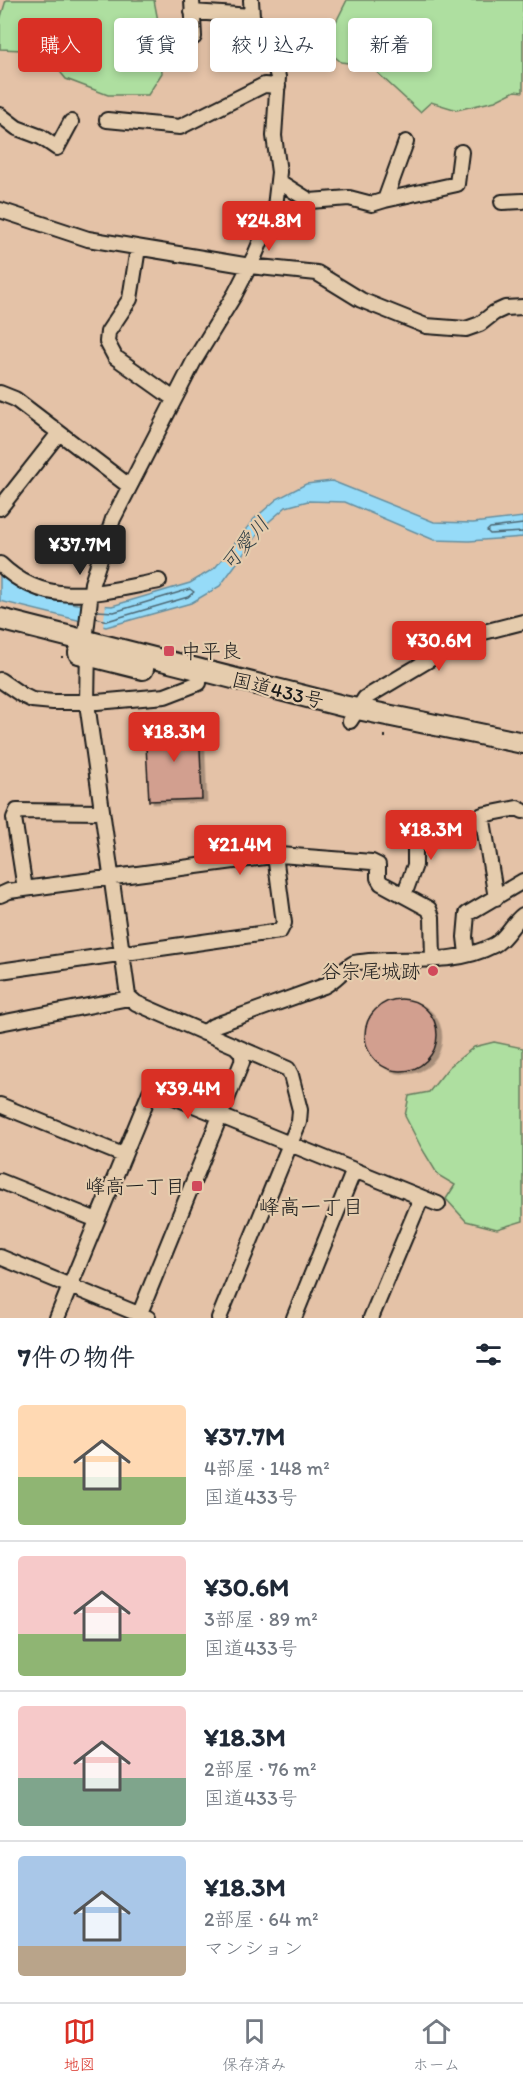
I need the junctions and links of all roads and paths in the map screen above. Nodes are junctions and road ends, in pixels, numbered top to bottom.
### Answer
1 (251, 0) edge
2 (192, 6) edge
3 (252, 16) junction
4 (278, 86) junction
5 (0, 115) edge
6 (107, 120) dead end
7 (71, 122) dead end
8 (406, 141) dead end
9 (461, 152) dead end
10 (278, 181) junction
11 (385, 200) junction
12 (523, 201) edge
13 (502, 202) dead end
14 (0, 210) edge
15 (138, 248) junction
16 (250, 266) junction
17 (523, 307) edge
18 (0, 393) edge
19 (174, 399) junction
20 (58, 433) junction
21 (129, 486) junction
22 (0, 508) edge
23 (0, 564) edge
24 (159, 581) dead end
25 (94, 596) junction
26 (0, 619) edge
27 (523, 621) edge
28 (0, 633) edge
29 (89, 639) junction
30 (0, 680) edge
31 (199, 683) junction
32 (87, 702) junction
33 (354, 715) junction
34 (523, 743) edge
35 (523, 755) edge
36 (523, 811) edge
37 (102, 812) junction
38 (415, 820) dead end
39 (275, 855) junction
40 (111, 878) junction
41 (523, 881) edge
42 (25, 889) junction
43 (0, 895) edge
44 (404, 895) junction
45 (496, 898) junction
46 (523, 915) edge
47 (121, 954) junction
48 (467, 954) junction
49 (433, 959) junction
50 (0, 971) edge
51 (129, 998) junction
52 (0, 1023) edge
53 (204, 1033) junction
54 (235, 1046) junction
55 (0, 1105) edge
56 (220, 1116) junction
57 (290, 1144) junction
58 (123, 1155) junction
59 (354, 1170) junction
60 (0, 1181) edge
61 (413, 1194) junction
62 (438, 1204) dead end
63 (97, 1220) junction
64 (2, 1262) edge
65 (70, 1286) junction
66 (142, 1317) edge
67 (373, 1317) edge
68 (57, 1318) edge
69 (219, 1318) edge
70 (294, 1318) edge

1 - 3 street
2 - 3 street
3 - 4 street
4 - 6 street
4 - 10 street
5 - 7 street
8 - 11 street
9 - 11 street
10 - 11 street
10 - 16 street
12 - 13 street
14 - 15 street
15 - 16 street
15 - 19 street
16 - 17 street
16 - 19 street
18 - 20 street
19 - 21 street
20 - 21 street
20 - 22 street
21 - 25 street
23 - 25 street
24 - 25 street
25 - 29 street
26 - 29 highway, 国道433号
27 - 33 street
28 - 29 highway, 国道433号
29 - 31 highway, 国道433号
29 - 32 street
29 - 33 highway, 国道433号
30 - 32 street
31 - 32 street
31 - 33 highway, 国道433号
32 - 37 street
33 - 34 highway, 国道433号
33 - 35 highway, 国道433号
36 - 45 street
37 - 40 street
37 - 42 street
38 - 44 street
39 - 40 street
39 - 44 street
39 - 47 street
40 - 42 street
40 - 47 street
41 - 45 street
42 - 43 street
44 - 49 street
45 - 48 street
46 - 48 street
47 - 50 street
47 - 51 street
48 - 49 street
49 - 53 street
51 - 52 street
51 - 53 street
53 - 54 street
54 - 56 street
54 - 57 street
55 - 58 street
56 - 57 street
56 - 58 street
56 - 66 street
57 - 59 street
57 - 69 street
58 - 63 street
59 - 61 street
59 - 70 street
60 - 63 street
61 - 62 street
61 - 67 street
63 - 65 street
64 - 65 street
65 - 66 street
65 - 68 street

